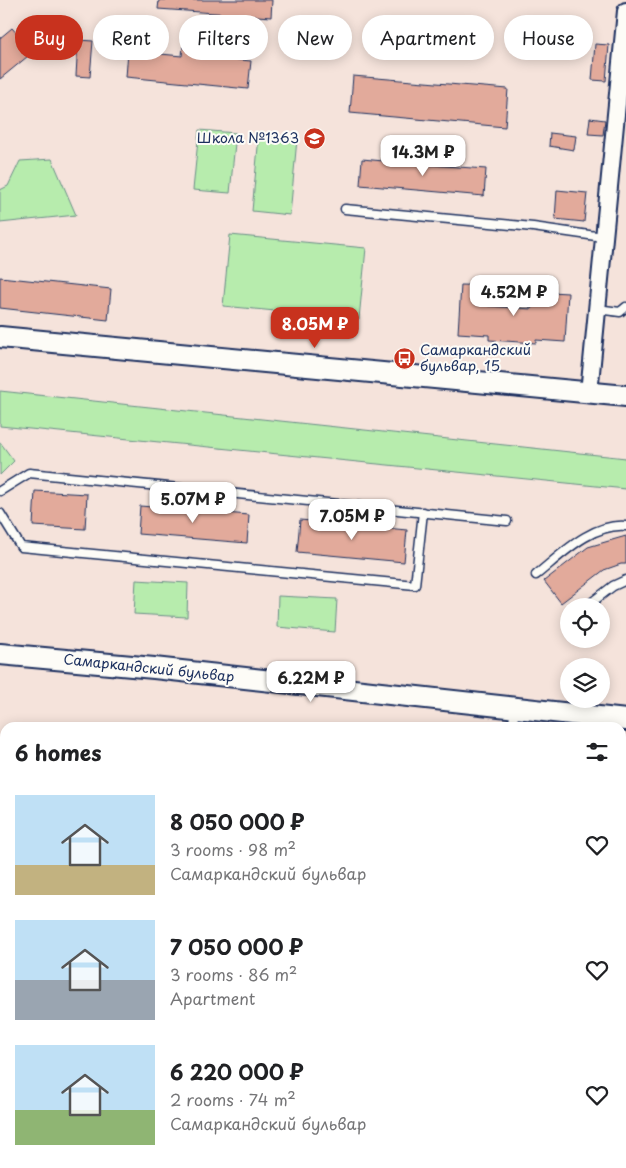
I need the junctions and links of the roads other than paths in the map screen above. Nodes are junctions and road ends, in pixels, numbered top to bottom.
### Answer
1 (626, 11) edge
2 (346, 209) dead end
3 (603, 237) junction
4 (626, 307) edge
5 (596, 309) junction
6 (0, 337) edge
7 (589, 393) junction
8 (626, 396) edge
9 (0, 491) edge
10 (0, 512) edge
11 (423, 512) junction
12 (507, 521) dead end
13 (626, 526) edge
14 (536, 575) dead end
15 (626, 580) edge
16 (597, 598) edge
17 (0, 654) edge
18 (515, 708) junction
19 (626, 720) edge
20 (513, 722) edge

1 - 3 street
2 - 3 lane
3 - 5 street
4 - 5 lane
5 - 7 street
6 - 7 street
7 - 8 street
9 - 11 lane
10 - 11 lane
11 - 12 lane
13 - 14 lane
15 - 16 lane
17 - 18 street, Самаркандский бульвар
18 - 19 street, Самаркандский бульвар
18 - 20 lane

